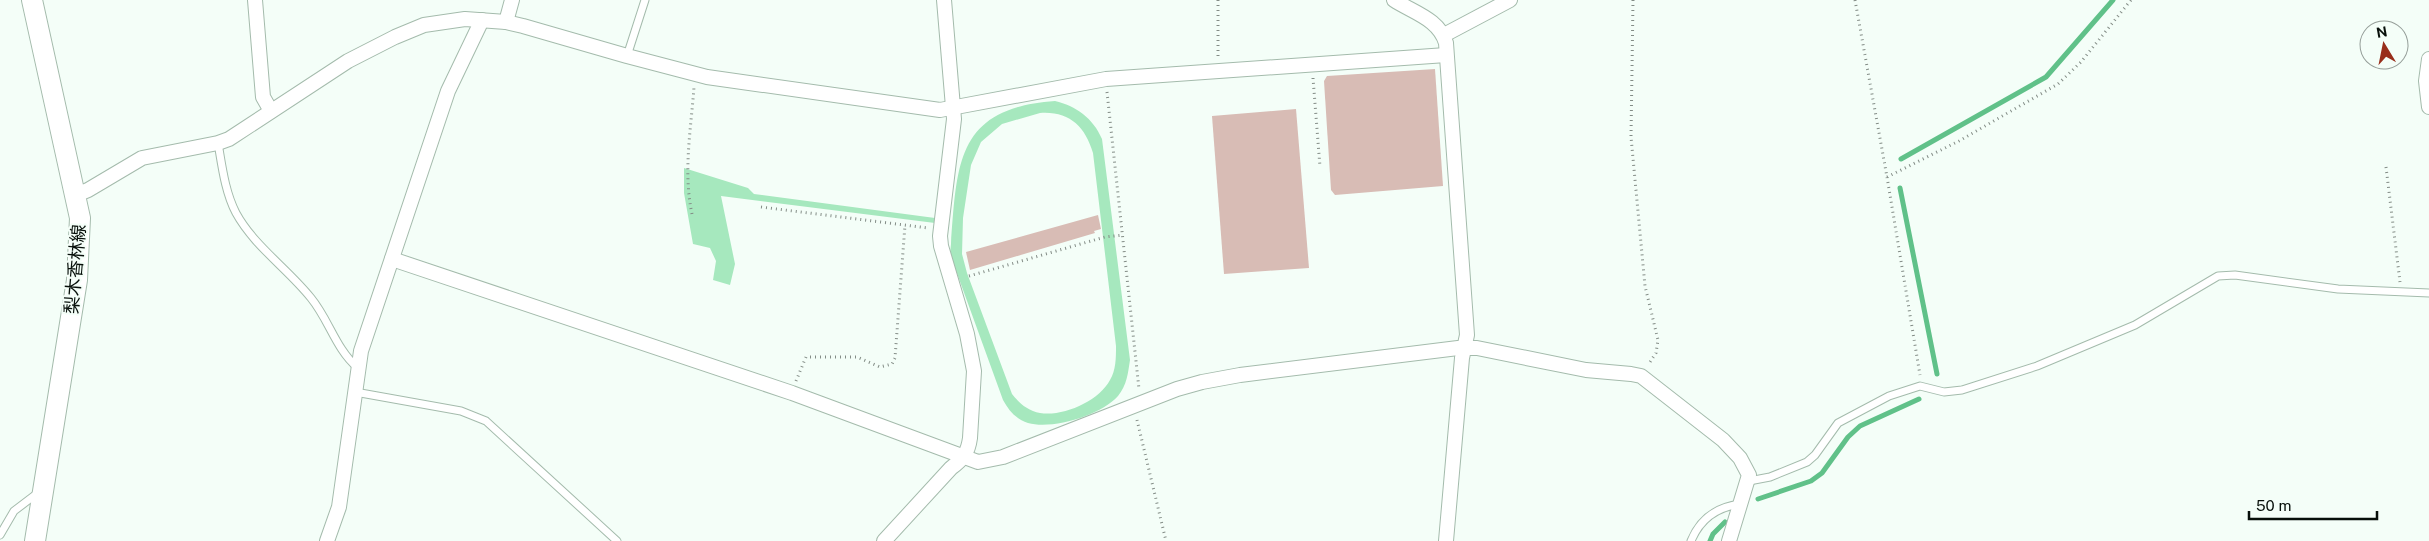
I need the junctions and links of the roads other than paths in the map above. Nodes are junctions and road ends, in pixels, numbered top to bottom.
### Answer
1 (32, 0) edge
2 (255, 0) edge
3 (512, 0) edge
4 (645, 0) edge
5 (944, 0) edge
6 (1394, 0) edge
7 (1510, 0) edge
8 (482, 20) junction
9 (506, 22) junction
10 (1444, 35) junction
11 (1446, 55) junction
12 (627, 56) junction
13 (2429, 59) edge
14 (2429, 107) edge
15 (954, 108) junction
16 (271, 111) junction
17 (218, 143) junction
18 (76, 195) junction
19 (392, 259) junction
20 (2429, 293) edge
21 (1465, 348) junction
22 (357, 368) junction
23 (356, 392) junction
24 (964, 458) junction
25 (1749, 480) junction
26 (43, 489) junction
27 (1740, 504) junction
28 (0, 535) edge
29 (35, 541) edge
30 (327, 541) edge
31 (616, 541) edge
32 (884, 541) edge
33 (1446, 541) edge
34 (1690, 541) edge
35 (1729, 541) edge

1 - 18 main road, 梨木香林線
2 - 16 street
3 - 9 street
4 - 12 lane
5 - 15 street
6 - 10 street
7 - 10 street
8 - 9 street
8 - 16 street
8 - 19 street
9 - 12 street
10 - 11 street
11 - 15 street
11 - 21 street
12 - 15 street
13 - 14 street
15 - 24 street
16 - 17 street
17 - 18 street
17 - 22 lane
18 - 26 main road, 梨木香林線
19 - 22 street
19 - 24 street
20 - 25 lane
21 - 24 street
21 - 25 street
21 - 33 street
22 - 23 street
23 - 30 street
23 - 31 lane
24 - 32 street
25 - 27 street
26 - 28 lane
26 - 29 main road, 梨木香林線
27 - 34 lane
27 - 35 street

